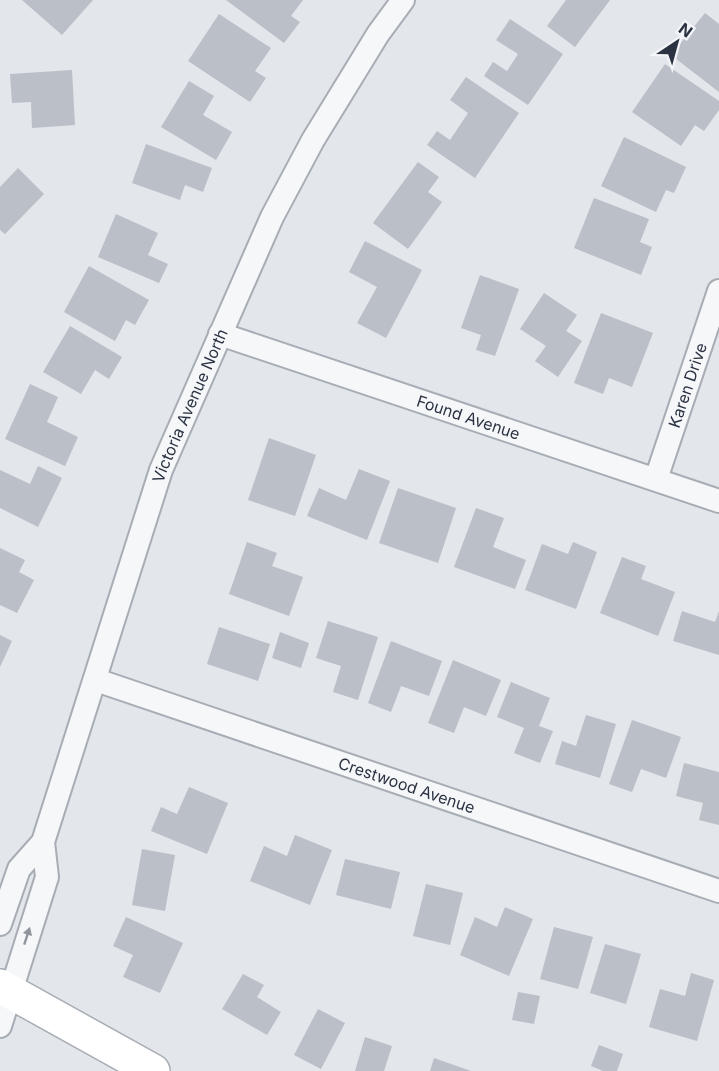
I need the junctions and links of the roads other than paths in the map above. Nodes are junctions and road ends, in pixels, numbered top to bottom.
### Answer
1 (403, 0) edge
2 (719, 291) edge
3 (220, 334) junction
4 (656, 479) junction
5 (719, 501) edge
6 (96, 680) junction
7 (43, 842) junction
8 (719, 891) edge
9 (0, 924) edge
10 (5, 989) edge
11 (0, 1026) edge
12 (153, 1071) edge

1 - 3 street, Victoria Avenue North
2 - 4 street, Karen Drive
3 - 4 street, Found Avenue
3 - 6 street, Victoria Avenue North
4 - 5 street, Found Avenue
6 - 7 street, Victoria Avenue North
6 - 8 street, Crestwood Avenue
7 - 9 street, Victoria Avenue North
10 -> 7 street, Victoria Avenue North
10 - 11 street, Victoria Avenue North
10 - 12 street

